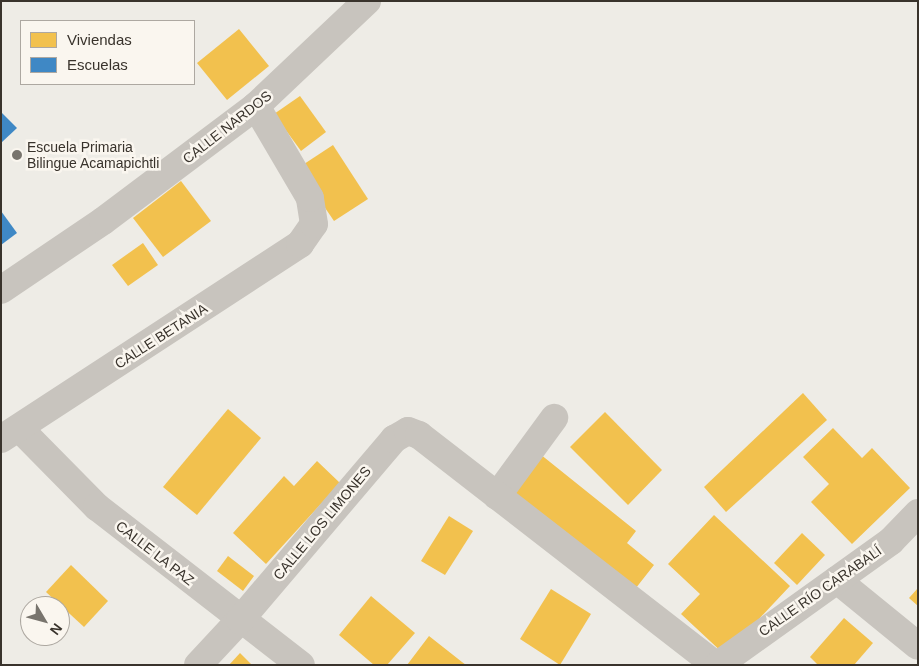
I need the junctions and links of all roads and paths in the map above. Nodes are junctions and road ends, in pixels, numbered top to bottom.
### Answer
1 (367, 1) edge
2 (256, 106) junction
3 (1, 290) edge
4 (554, 418) dead end
5 (10, 434) edge
6 (497, 496) junction
7 (918, 513) edge
8 (837, 580) junction
9 (240, 620) junction
10 (918, 646) edge
11 (198, 665) edge
12 (301, 665) edge
13 (717, 665) edge

1 - 2 street, CALLE NARDOS
2 - 3 street, CALLE NARDOS
2 - 5 street, CALLE BETANIA
4 - 6 street
5 - 9 street, CALLE LA PAZ
6 - 9 street, CALLE LOS LIMONES
6 - 13 street
7 - 8 street, CALLE RÍO CARABALÍ
8 - 10 street
8 - 13 street, CALLE RÍO CARABALÍ
9 - 11 street, CALLE LOS LIMONES
9 - 12 street, CALLE LA PAZ

